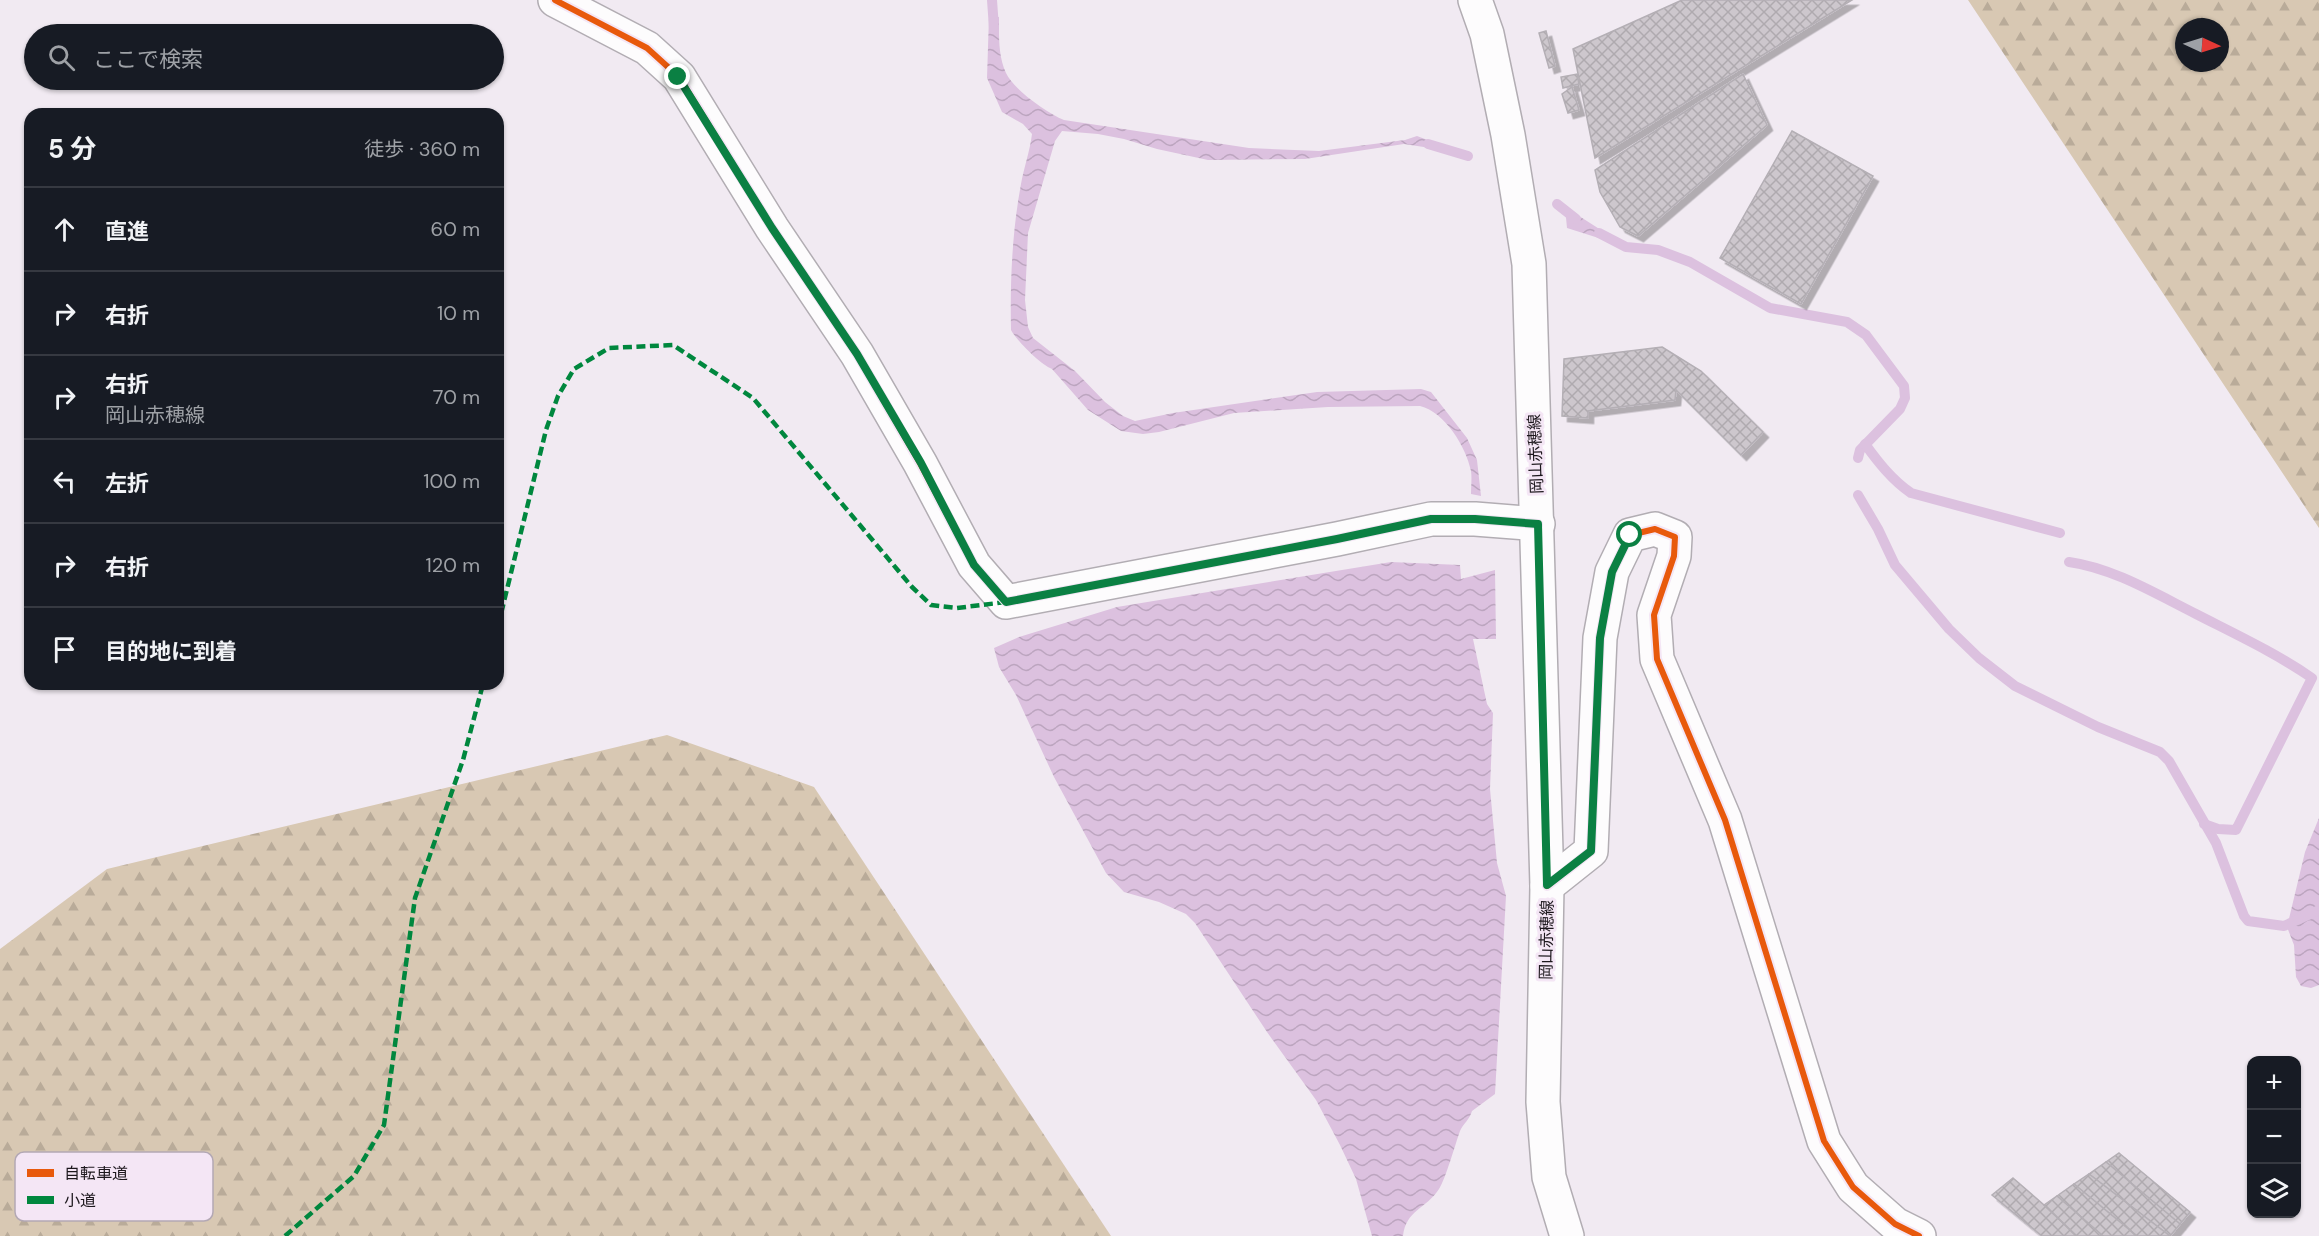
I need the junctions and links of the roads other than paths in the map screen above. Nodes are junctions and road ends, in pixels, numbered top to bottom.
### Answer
1 (555, 0) edge
2 (1475, 0) edge
3 (1538, 524) junction
4 (1547, 885) junction
5 (1566, 1236) edge
6 (1919, 1236) edge

1 - 3 street
2 - 3 street, 岡山赤穂線
3 - 4 street, 岡山赤穂線
4 - 5 street, 岡山赤穂線
4 - 6 street

